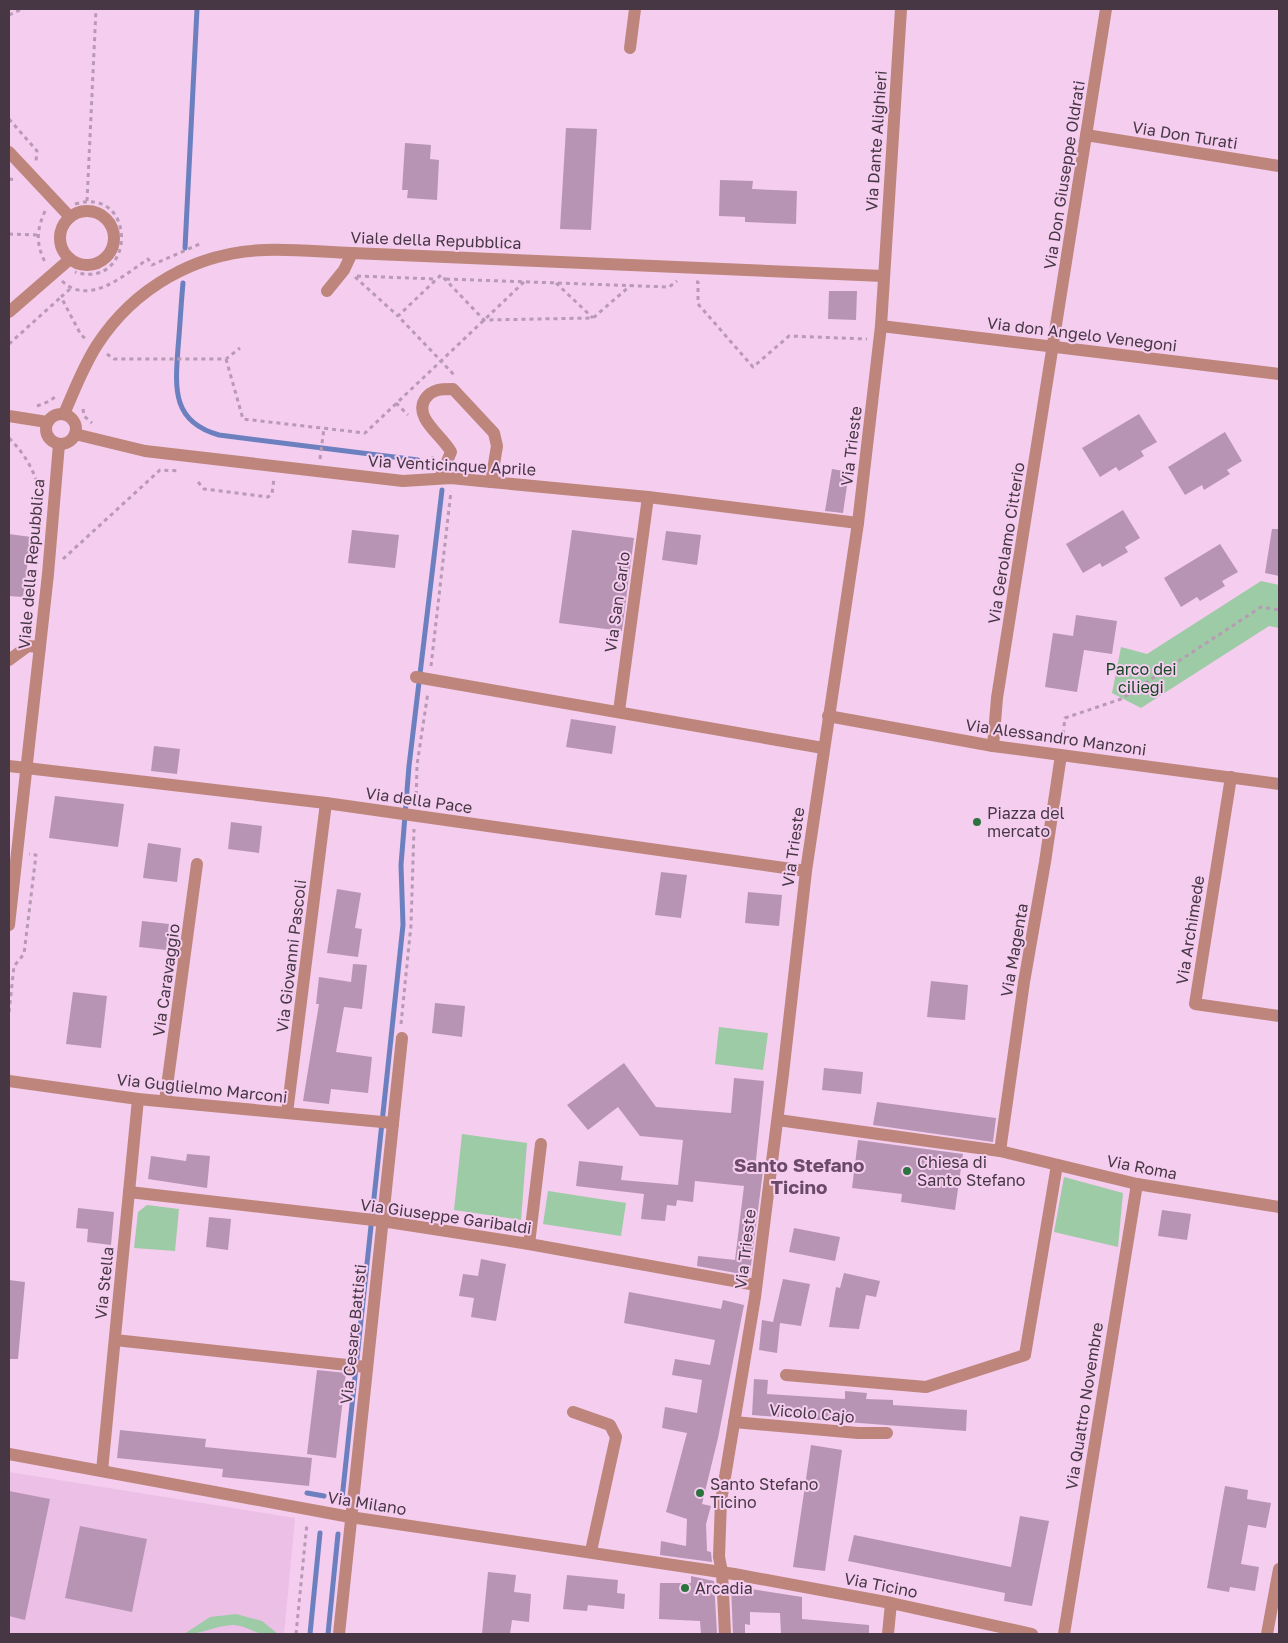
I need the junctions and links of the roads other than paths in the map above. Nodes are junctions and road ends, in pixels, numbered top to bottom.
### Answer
1 (635, 9) edge
2 (901, 9) edge
3 (1106, 9) edge
4 (630, 48) dead end
5 (1086, 136) junction
6 (9, 152) edge
7 (1279, 166) edge
8 (70, 217) junction
9 (352, 253) junction
10 (70, 259) junction
11 (883, 276) junction
12 (327, 291) dead end
13 (9, 312) edge
14 (881, 326) junction
15 (1054, 347) junction
16 (1279, 374) edge
17 (64, 414) junction
18 (9, 416) edge
19 (47, 422) junction
20 (75, 434) junction
21 (59, 444) junction
22 (446, 478) junction
23 (491, 482) junction
24 (648, 498) junction
25 (858, 523) junction
26 (40, 647) junction
27 (9, 660) edge
28 (424, 678) road end
29 (620, 711) junction
30 (828, 716) junction
31 (993, 746) junction
32 (823, 748) junction
33 (1061, 755) junction
34 (9, 766) edge
35 (26, 768) junction
36 (1231, 777) junction
37 (1279, 784) edge
38 (326, 803) junction
39 (197, 864) dead end
40 (806, 871) junction
41 (9, 925) edge
42 (1279, 1016) edge
43 (402, 1038) road end
44 (9, 1080) edge
45 (138, 1099) junction
46 (165, 1101) junction
47 (287, 1113) junction
48 (778, 1120) junction
49 (391, 1123) junction
50 (541, 1144) dead end
51 (1000, 1151) junction
52 (1057, 1165) junction
53 (1137, 1184) junction
54 (129, 1192) junction
55 (1279, 1207) edge
56 (376, 1220) junction
57 (530, 1244) junction
58 (756, 1285) junction
59 (114, 1340) junction
60 (360, 1366) junction
61 (786, 1375) dead end
62 (573, 1412) dead end
63 (734, 1422) junction
64 (886, 1433) dead end
65 (9, 1454) edge
66 (102, 1471) junction
67 (350, 1517) junction
68 (591, 1551) junction
69 (1279, 1569) edge
70 (722, 1572) junction
71 (891, 1603) junction
72 (339, 1634) edge
73 (725, 1634) edge
74 (888, 1634) edge
75 (1032, 1634) edge
76 (1064, 1634) edge
77 (1266, 1634) edge

1 - 4 street
2 - 11 street, Via Dante Alighieri
3 - 5 street, Via Don Giuseppe Oldrati
5 - 7 street, Via Don Turati
5 - 15 street, Via Don Giuseppe Oldrati
6 - 8 street
8 - 10 street
8 - 10 street
9 - 11 street, Viale della Repubblica
9 - 12 street
9 - 17 street, Viale della Repubblica
10 - 13 street
11 - 14 street, Via Trieste
14 - 15 street, Via don Angelo Venegoni
14 - 25 street, Via Trieste
15 - 16 street, Via don Angelo Venegoni
15 - 31 street, Via Gerolamo Citterio
17 - 19 street
17 - 20 street
18 - 19 street
19 - 21 street
20 - 21 street
20 - 22 street, Via Venticinque Aprile
21 - 26 street, Viale della Repubblica
22 - 23 street, Via Venticinque Aprile
22 - 23 street
23 - 24 street, Via Venticinque Aprile
24 - 25 street, Via Venticinque Aprile
24 - 29 street, Via San Carlo
25 - 30 street, Via Trieste
26 - 27 street
26 - 35 street, Viale della Repubblica
28 - 29 street
29 - 32 street
30 - 31 street, Via Alessandro Manzoni
30 - 32 street, Via Trieste
31 - 33 street, Via Alessandro Manzoni
32 - 40 street, Via Trieste
33 - 36 street, Via Alessandro Manzoni
33 - 51 street, Via Magenta
34 - 35 street, Via della Pace
35 - 38 street, Via della Pace
35 - 41 street, Viale della Repubblica
36 - 37 street, Via Alessandro Manzoni
36 - 42 street, Via Archimede
38 - 40 street, Via della Pace
38 - 47 street, Via Giovanni Pascoli
39 - 46 street, Via Caravaggio
40 - 48 street, Via Trieste
43 - 49 street, Via Cesare Battisti
44 - 45 street, Via Guglielmo Marconi
45 - 46 street, Via Guglielmo Marconi
45 - 54 street, Via Stella
46 - 47 street, Via Guglielmo Marconi
47 - 49 street, Via Guglielmo Marconi
48 - 51 street, Via Roma
48 - 58 street, Via Trieste
49 - 56 street, Via Cesare Battisti
50 - 57 street
51 - 52 street, Via Roma
52 - 53 street, Via Roma
52 - 61 street
53 - 55 street, Via Roma
53 - 76 street, Via Quattro Novembre
54 - 56 street, Via Giuseppe Garibaldi
54 - 59 street, Via Stella
56 - 57 street, Via Giuseppe Garibaldi
56 - 60 street, Via Cesare Battisti
57 - 58 street, Via Giuseppe Garibaldi
58 - 63 street, Via Trieste
59 - 60 street
59 - 66 street, Via Stella
60 - 67 street, Via Cesare Battisti
62 - 68 street
63 - 64 street, Vicolo Cajo
63 - 70 street, Via Trieste
65 - 66 street, Via Milano
66 - 67 street, Via Milano
67 - 68 street, Via Milano
67 - 72 street, Via Cesare Battisti
68 - 70 street, Via Milano
69 - 77 street
70 - 71 street, Via Ticino
70 - 73 street, Via Trieste
71 - 74 street
71 - 75 street, Via Ticino

